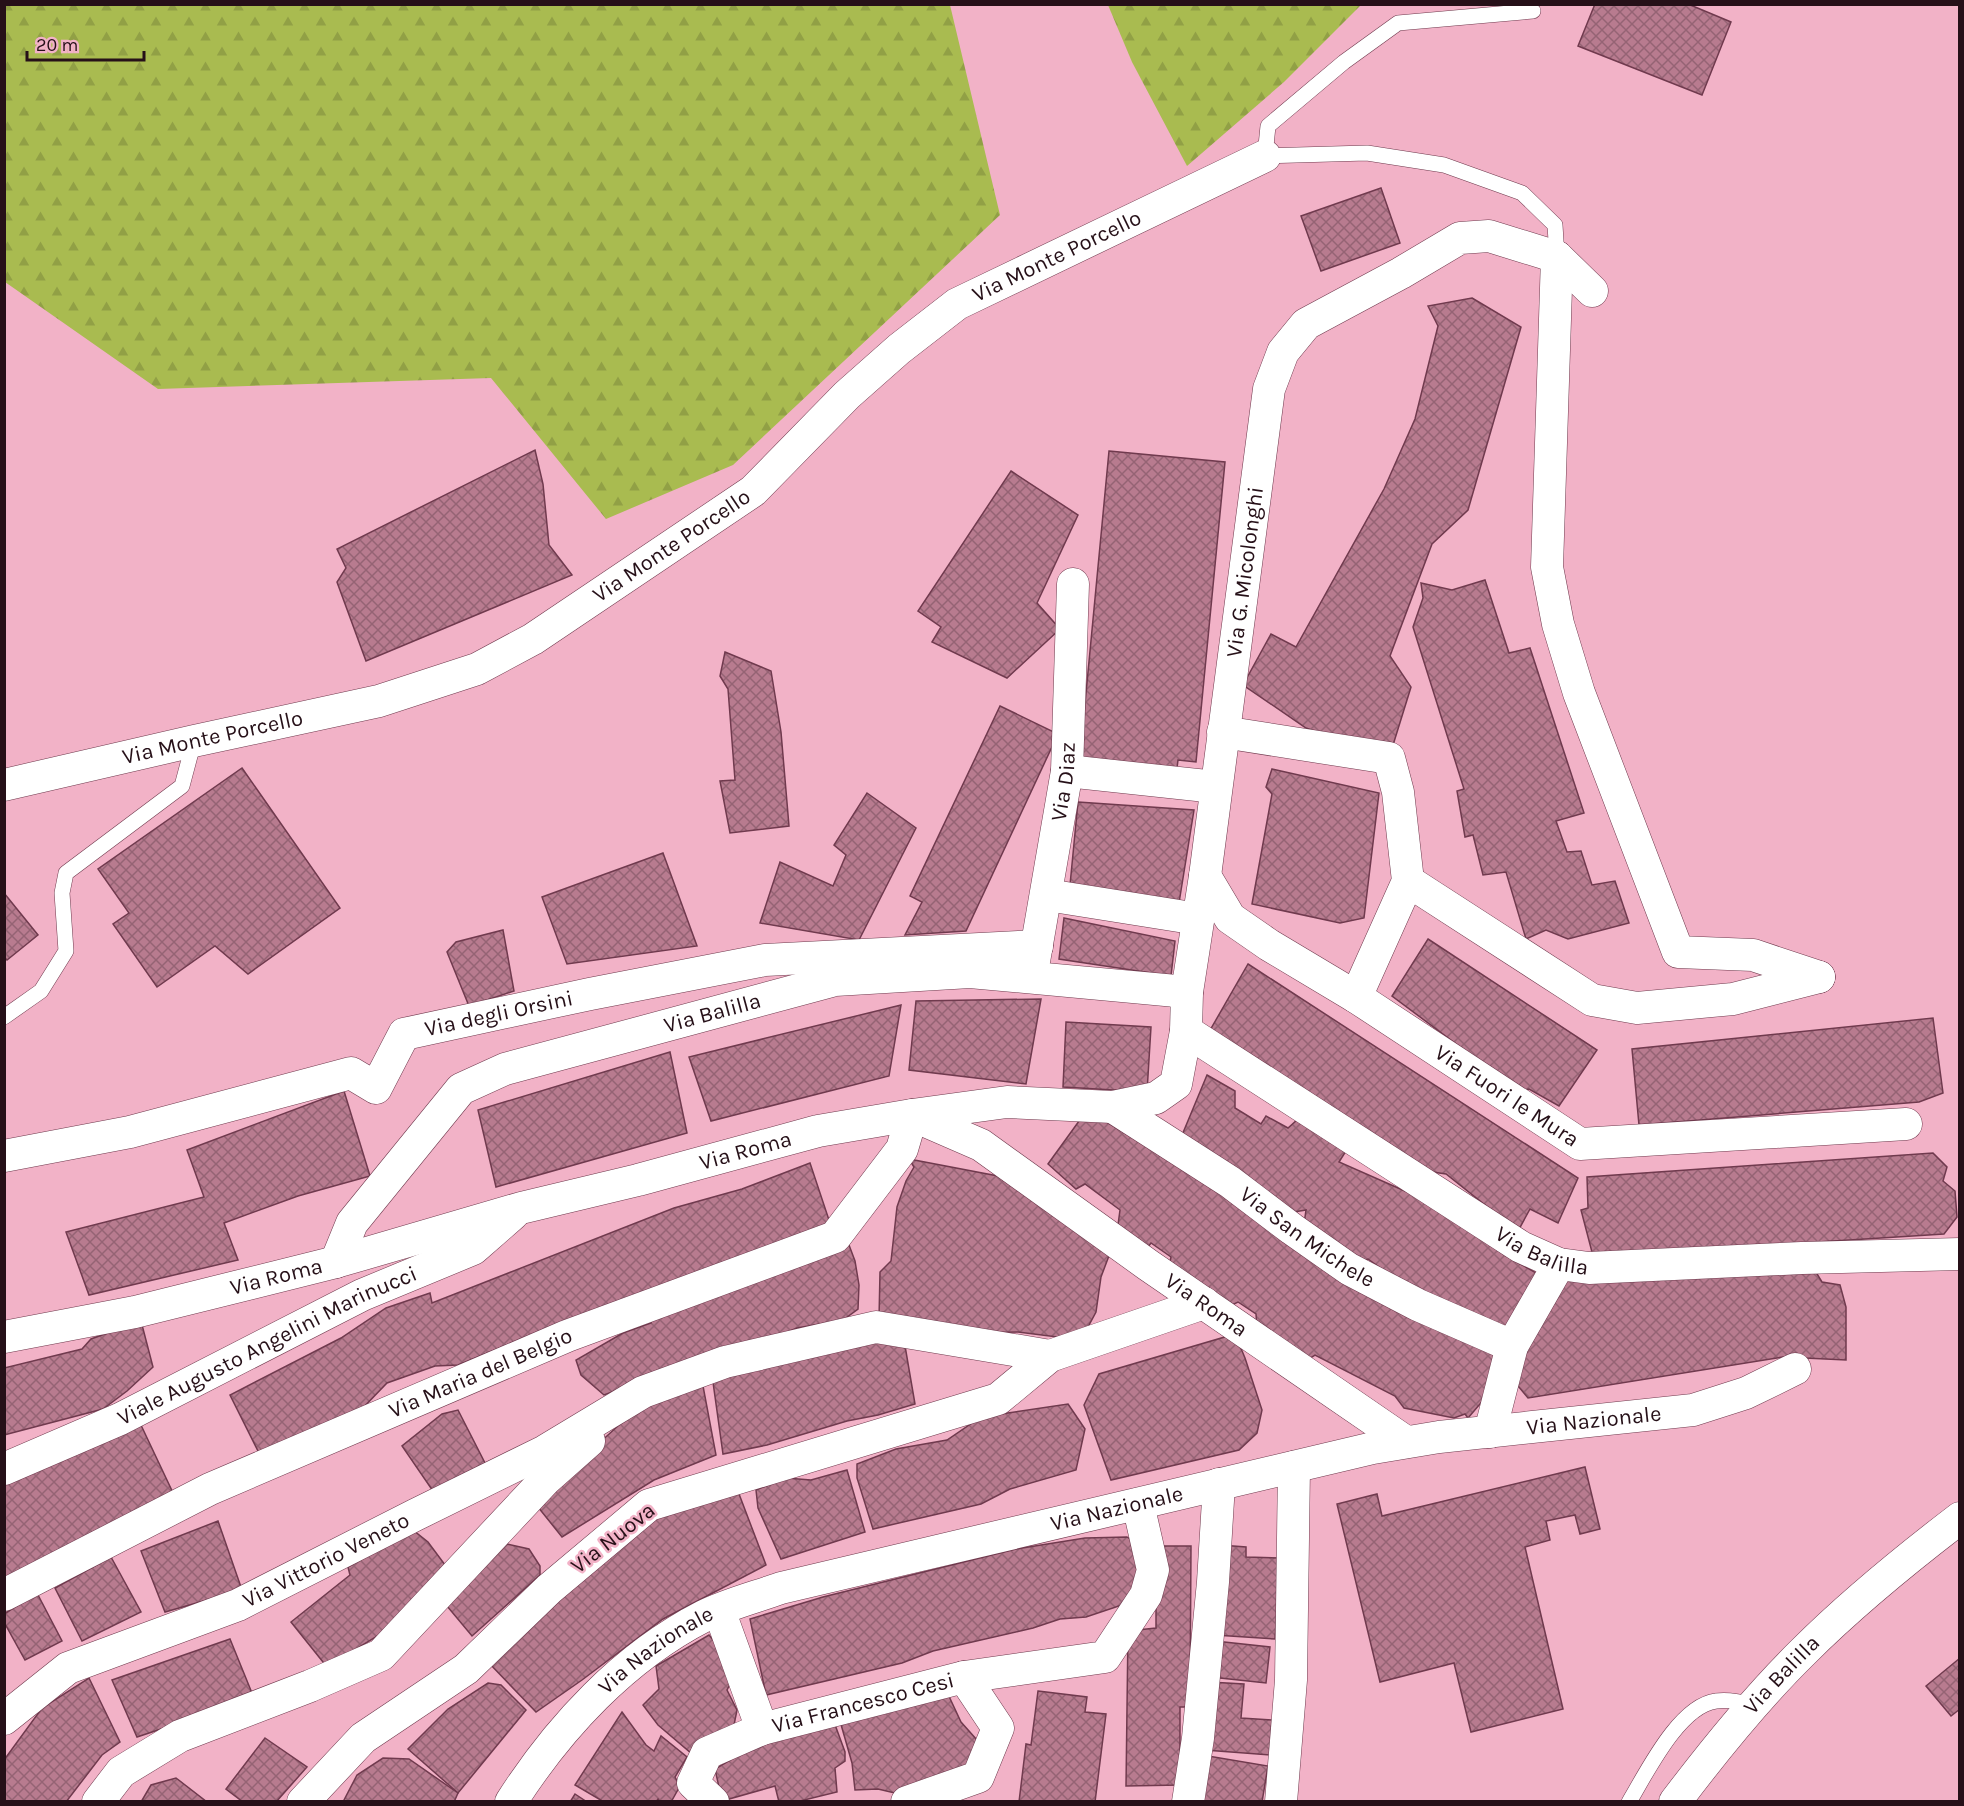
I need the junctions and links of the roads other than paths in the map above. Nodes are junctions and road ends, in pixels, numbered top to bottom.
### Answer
1 (1533, 11) dead end
2 (1265, 156) junction
3 (1557, 257) junction
4 (1592, 291) dead end
5 (1073, 584) dead end
6 (1224, 732) junction
7 (194, 741) junction
8 (1067, 771) junction
9 (4, 785) edge
10 (1216, 787) junction
11 (1205, 876) junction
12 (1408, 881) junction
13 (1047, 896) junction
14 (1198, 919) junction
15 (1037, 946) junction
16 (1032, 977) junction
17 (1187, 992) junction
18 (1356, 997) junction
19 (4, 1017) edge
20 (1186, 1031) junction
21 (1113, 1107) junction
22 (912, 1115) junction
23 (1906, 1124) dead end
24 (4, 1156) edge
25 (521, 1208) junction
26 (1959, 1254) edge
27 (336, 1262) junction
28 (1559, 1264) junction
29 (1204, 1303) junction
30 (4, 1337) edge
31 (1512, 1346) junction
32 (1050, 1356) junction
33 (1795, 1369) dead end
34 (643, 1392) junction
35 (1490, 1432) junction
36 (1406, 1442) junction
37 (1294, 1467) junction
38 (4, 1469) edge
39 (1219, 1484) junction
40 (1138, 1503) junction
41 (1959, 1518) edge
42 (4, 1595) edge
43 (719, 1610) junction
44 (964, 1677) junction
45 (1754, 1705) junction
46 (4, 1719) edge
47 (762, 1729) junction
48 (98, 1802) edge
49 (303, 1802) edge
50 (511, 1802) edge
51 (713, 1802) edge
52 (907, 1802) edge
53 (1188, 1802) edge
54 (1281, 1802) edge
55 (1629, 1802) edge
56 (1675, 1802) edge

1 - 2 lane
2 - 3 lane
2 - 7 street, Via Monte Porcello
3 - 4 street, Via G. Micolonghi
3 - 6 street, Via G. Micolonghi
3 - 12 street
5 - 8 street, Via Diaz
6 - 10 street, Via G. Micolonghi
6 - 12 street
7 - 9 street, Via Monte Porcello
7 - 19 lane
8 - 10 street
8 - 13 street, Via Diaz
10 - 11 street, Via G. Micolonghi
11 - 14 street, Via G. Micolonghi
11 - 18 street, Via Fuori le Mura
12 - 18 street
13 - 14 street
13 - 15 street, Via Diaz
14 - 17 street, Via G. Micolonghi
15 - 16 street, Via Diaz
15 - 24 street, Via degli Orsini
16 - 17 street, Via Balilla
16 - 27 street, Via Balilla
17 - 20 street, Via G. Micolonghi
18 - 23 street, Via Fuori le Mura
20 - 21 street, Via G. Micolonghi
20 - 28 street, Via Balilla
21 - 22 street, Via G. Micolonghi
21 - 31 street, Via San Michele
22 - 25 street, Via Roma
22 - 29 street, Via Roma
22 - 42 street, Via Maria del Belgio
25 - 27 street, Via Roma
25 - 38 street, Viale Augusto Angelini Marinucci
26 - 28 street, Via Balilla
27 - 30 street, Via Roma
28 - 31 street
29 - 32 street
29 - 36 street, Via Roma
31 - 35 street
32 - 34 street
32 - 49 street, Via Nuova
33 - 35 street, Via Nazionale
34 - 46 street, Via Vittorio Veneto
34 - 48 street
35 - 36 street, Via Nazionale
36 - 37 street, Via Nazionale
37 - 39 street, Via Nazionale
37 - 54 street
39 - 40 street, Via Nazionale
39 - 53 street
40 - 43 street, Via Nazionale
40 - 44 street, Via Francesco Cesi
41 - 45 street, Via Balilla
43 - 47 street, Via Francesco Cesi
43 - 50 street, Via Nazionale
44 - 47 street, Via Francesco Cesi
44 - 52 street, Via Francesco Cesi
45 - 55 lane
45 - 56 street, Via Balilla
47 - 51 street, Via Francesco Cesi

